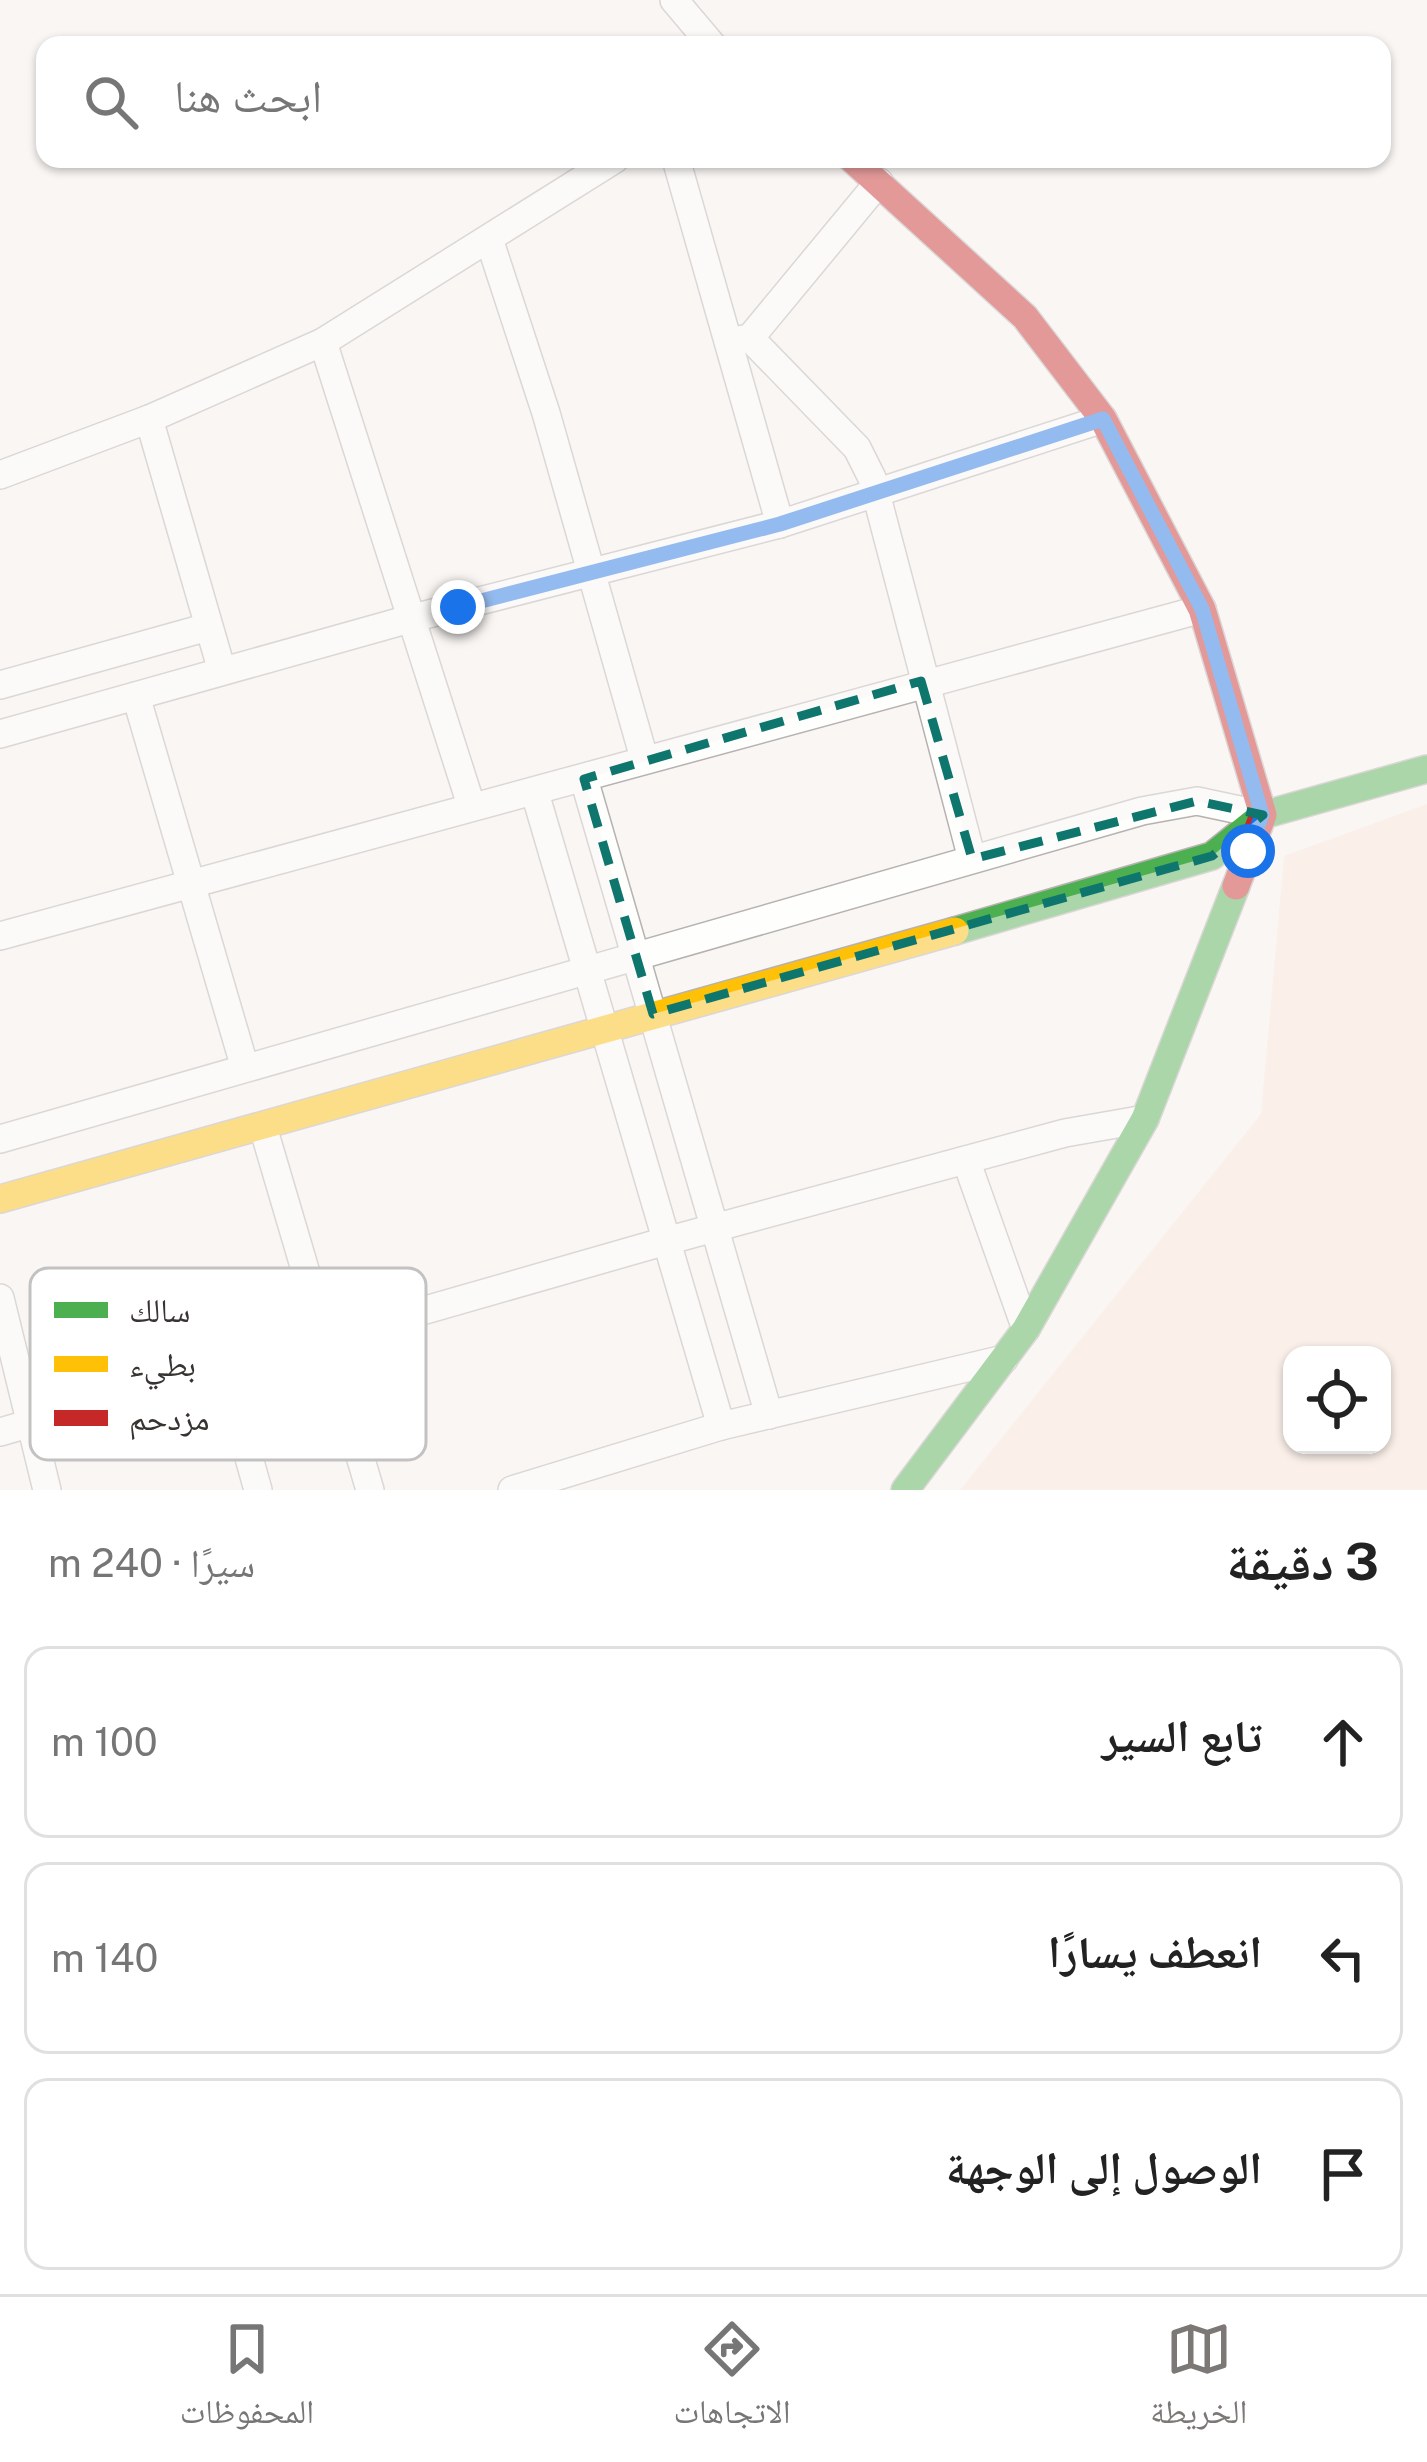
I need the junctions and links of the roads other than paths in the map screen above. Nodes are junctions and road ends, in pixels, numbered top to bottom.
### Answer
1 (674, 0) edge
2 (704, 36) edge
3 (601, 168) edge
4 (679, 168) edge
5 (863, 168) edge
6 (879, 182) junction
7 (490, 242) junction
8 (741, 340) junction
9 (323, 342) junction
10 (149, 419) junction
11 (1103, 419) junction
12 (0, 475) edge
13 (877, 494) junction
14 (780, 524) junction
15 (591, 572) junction
16 (1202, 609) junction
17 (413, 618) junction
18 (208, 628) junction
19 (222, 670) junction
20 (921, 681) junction
21 (0, 685) edge
22 (136, 696) junction
23 (0, 734) edge
24 (644, 758) junction
25 (1427, 769) edge
26 (584, 779) junction
27 (535, 793) junction
28 (471, 805) junction
29 (1262, 815) junction
30 (972, 860) junction
31 (190, 889) junction
32 (0, 936) edge
33 (636, 956) junction
34 (587, 969) junction
35 (653, 1014) junction
36 (604, 1028) junction
37 (244, 1067) junction
38 (1145, 1119) junction
39 (263, 1126) junction
40 (0, 1139) edge
41 (966, 1160) junction
42 (0, 1199) edge
43 (715, 1230) junction
44 (667, 1241) junction
45 (304, 1268) edge
46 (0, 1298) edge
47 (426, 1312) edge
48 (1025, 1329) junction
49 (1004, 1359) junction
50 (769, 1415) junction
51 (30, 1423) joint
52 (721, 1426) junction
53 (0, 1432) edge
54 (39, 1460) edge
55 (250, 1460) edge
56 (361, 1460) edge
57 (47, 1490) edge
58 (258, 1490) edge
59 (370, 1490) edge
60 (512, 1490) edge
61 (905, 1490) edge

1 - 2 street
3 - 7 street
4 - 8 street
5 - 6 street
6 - 8 street
6 - 11 street
7 - 9 street
7 - 15 street
8 - 13 street
8 - 14 street
9 - 10 street
9 - 17 street
10 - 12 street
10 - 18 street
11 - 13 street
11 - 16 street
13 - 14 street
13 - 20 street
14 - 15 street
15 - 17 street
15 - 24 street
16 - 20 street
16 - 29 street
17 - 19 street
17 - 28 street
18 - 19 street
18 - 21 street
19 - 22 street
20 - 24 street
20 - 30 street
22 - 23 street
22 - 31 street
24 - 26 street
25 - 29 street
26 - 27 street
26 - 33 street
27 - 28 street
27 - 34 street
28 - 31 street
29 - 30 street
29 - 35 street
29 - 38 street
30 - 33 street
31 - 32 street
31 - 37 street
33 - 34 street
33 - 35 street
34 - 36 street
34 - 37 street
35 - 36 street
35 - 43 street
36 - 39 street
36 - 44 street
37 - 40 street
38 - 41 street
38 - 48 street
39 - 42 street
39 - 45 street
41 - 43 street
41 - 48 street
43 - 44 street
43 - 50 street
44 - 47 street
44 - 52 street
46 - 51 street
48 - 49 street
49 - 50 street
49 - 61 street
50 - 52 street
51 - 53 street
52 - 60 street
54 - 57 street
55 - 58 street
56 - 59 street

